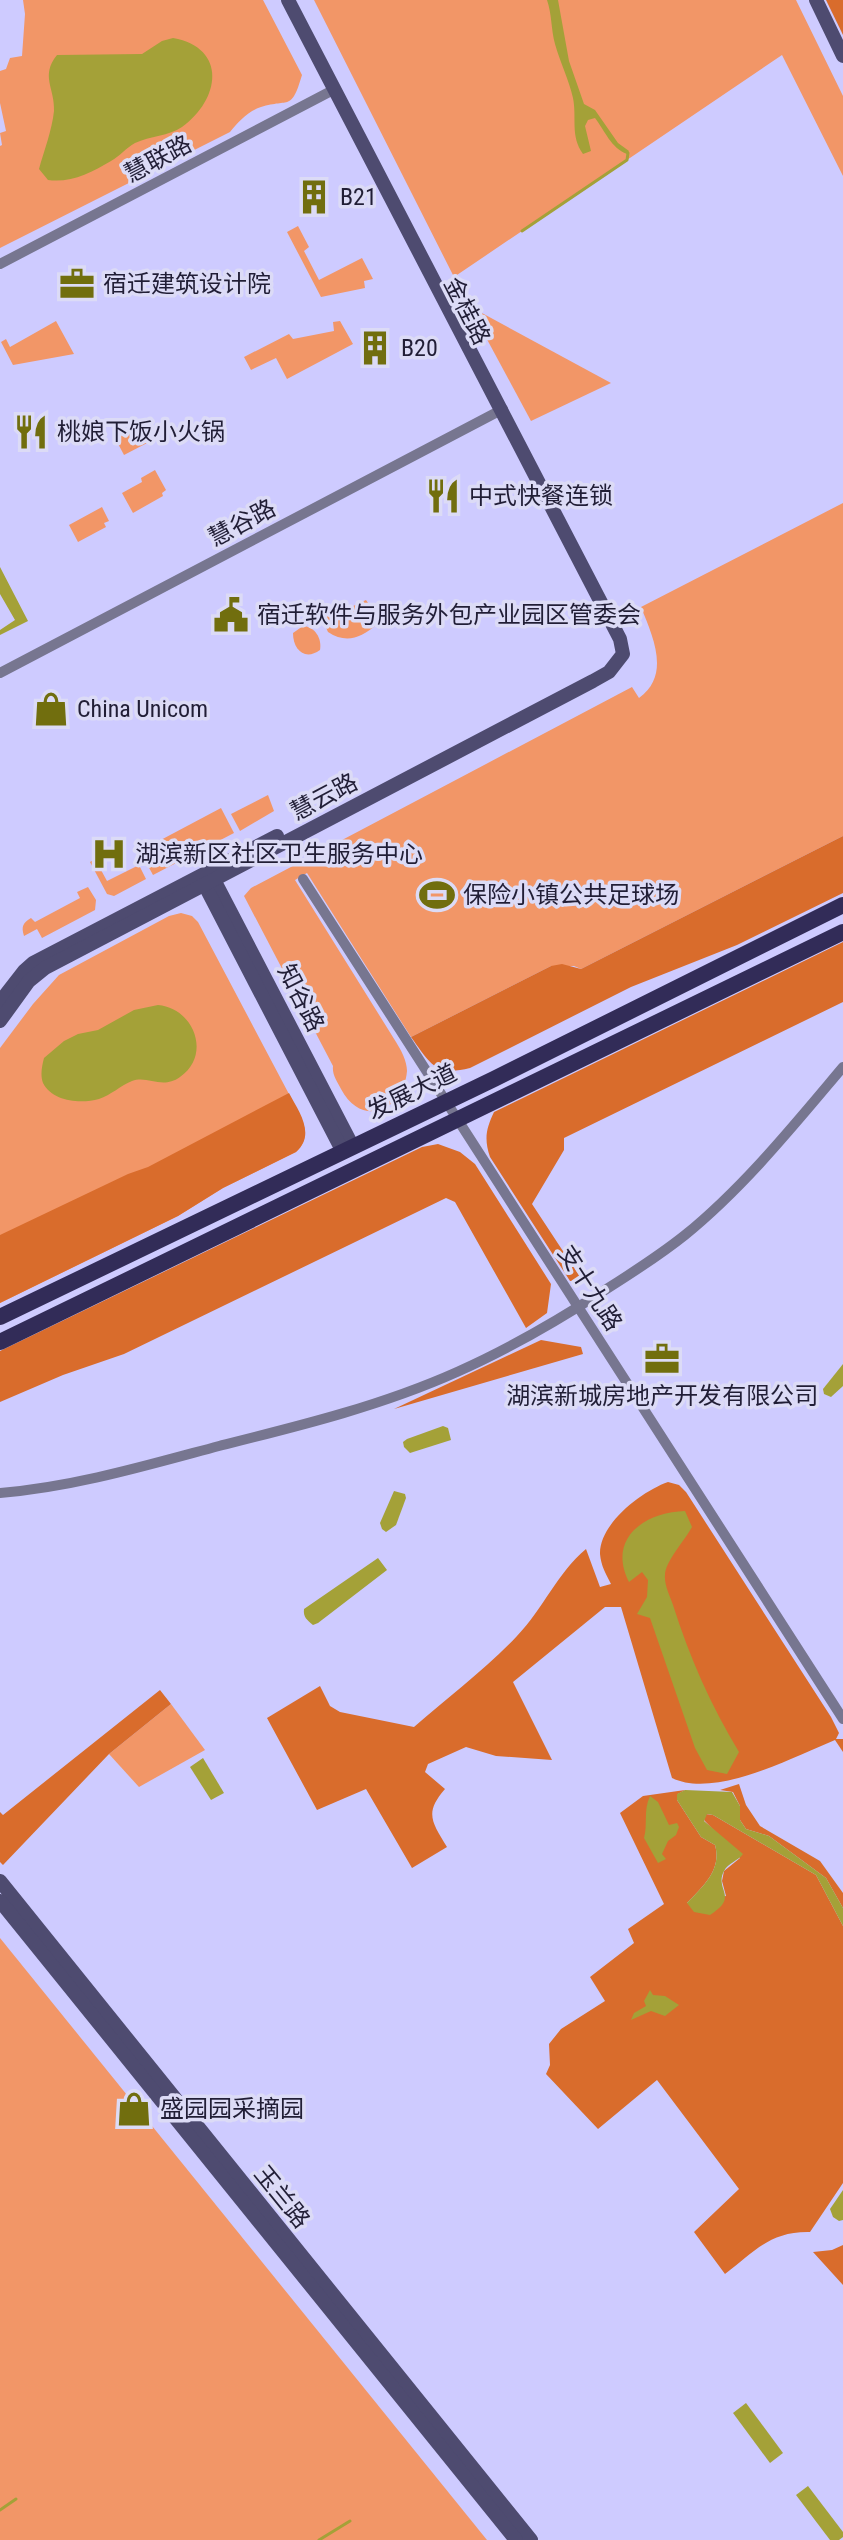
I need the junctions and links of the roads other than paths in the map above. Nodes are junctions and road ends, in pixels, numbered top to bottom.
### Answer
1 (279, 0) edge
2 (288, 0) edge
3 (816, 0) edge
4 (843, 56) edge
5 (332, 91) junction
6 (0, 264) edge
7 (499, 411) junction
8 (618, 641) joint
9 (0, 673) edge
10 (207, 878) junction
11 (303, 879) dead end
12 (843, 905) edge
13 (843, 932) edge
14 (0, 1002) edge
15 (0, 1021) edge
16 (843, 1067) edge
17 (446, 1102) junction
18 (457, 1120) junction
19 (348, 1149) junction
20 (578, 1307) junction
21 (0, 1317) edge
22 (0, 1342) edge
23 (0, 1493) edge
24 (843, 1719) edge
25 (0, 1881) edge
26 (0, 1901) edge
27 (516, 2540) edge
28 (531, 2540) edge

1 - 5 street, 金桂路
2 - 5 street, 金桂路
3 - 4 street
5 - 6 street, 慧联路
5 - 7 street, 金桂路
7 - 8 street, 金桂路
7 - 9 street, 慧谷路
8 - 10 street, 慧云路
10 - 14 street, 慧云路
10 - 15 street, 慧云路
10 - 19 street, 知谷路
11 - 17 street, 支十九路
12 - 17 main road, 发展大道
13 - 18 main road, 发展大道
16 - 20 street
17 - 18 street, 支十九路
17 - 19 main road, 发展大道
18 - 20 street, 支十九路
18 - 22 main road, 发展大道
19 - 21 main road, 发展大道
20 - 23 street
20 - 24 street, 支十九路
25 - 28 street, 玉兰路
26 - 27 street, 玉兰路

